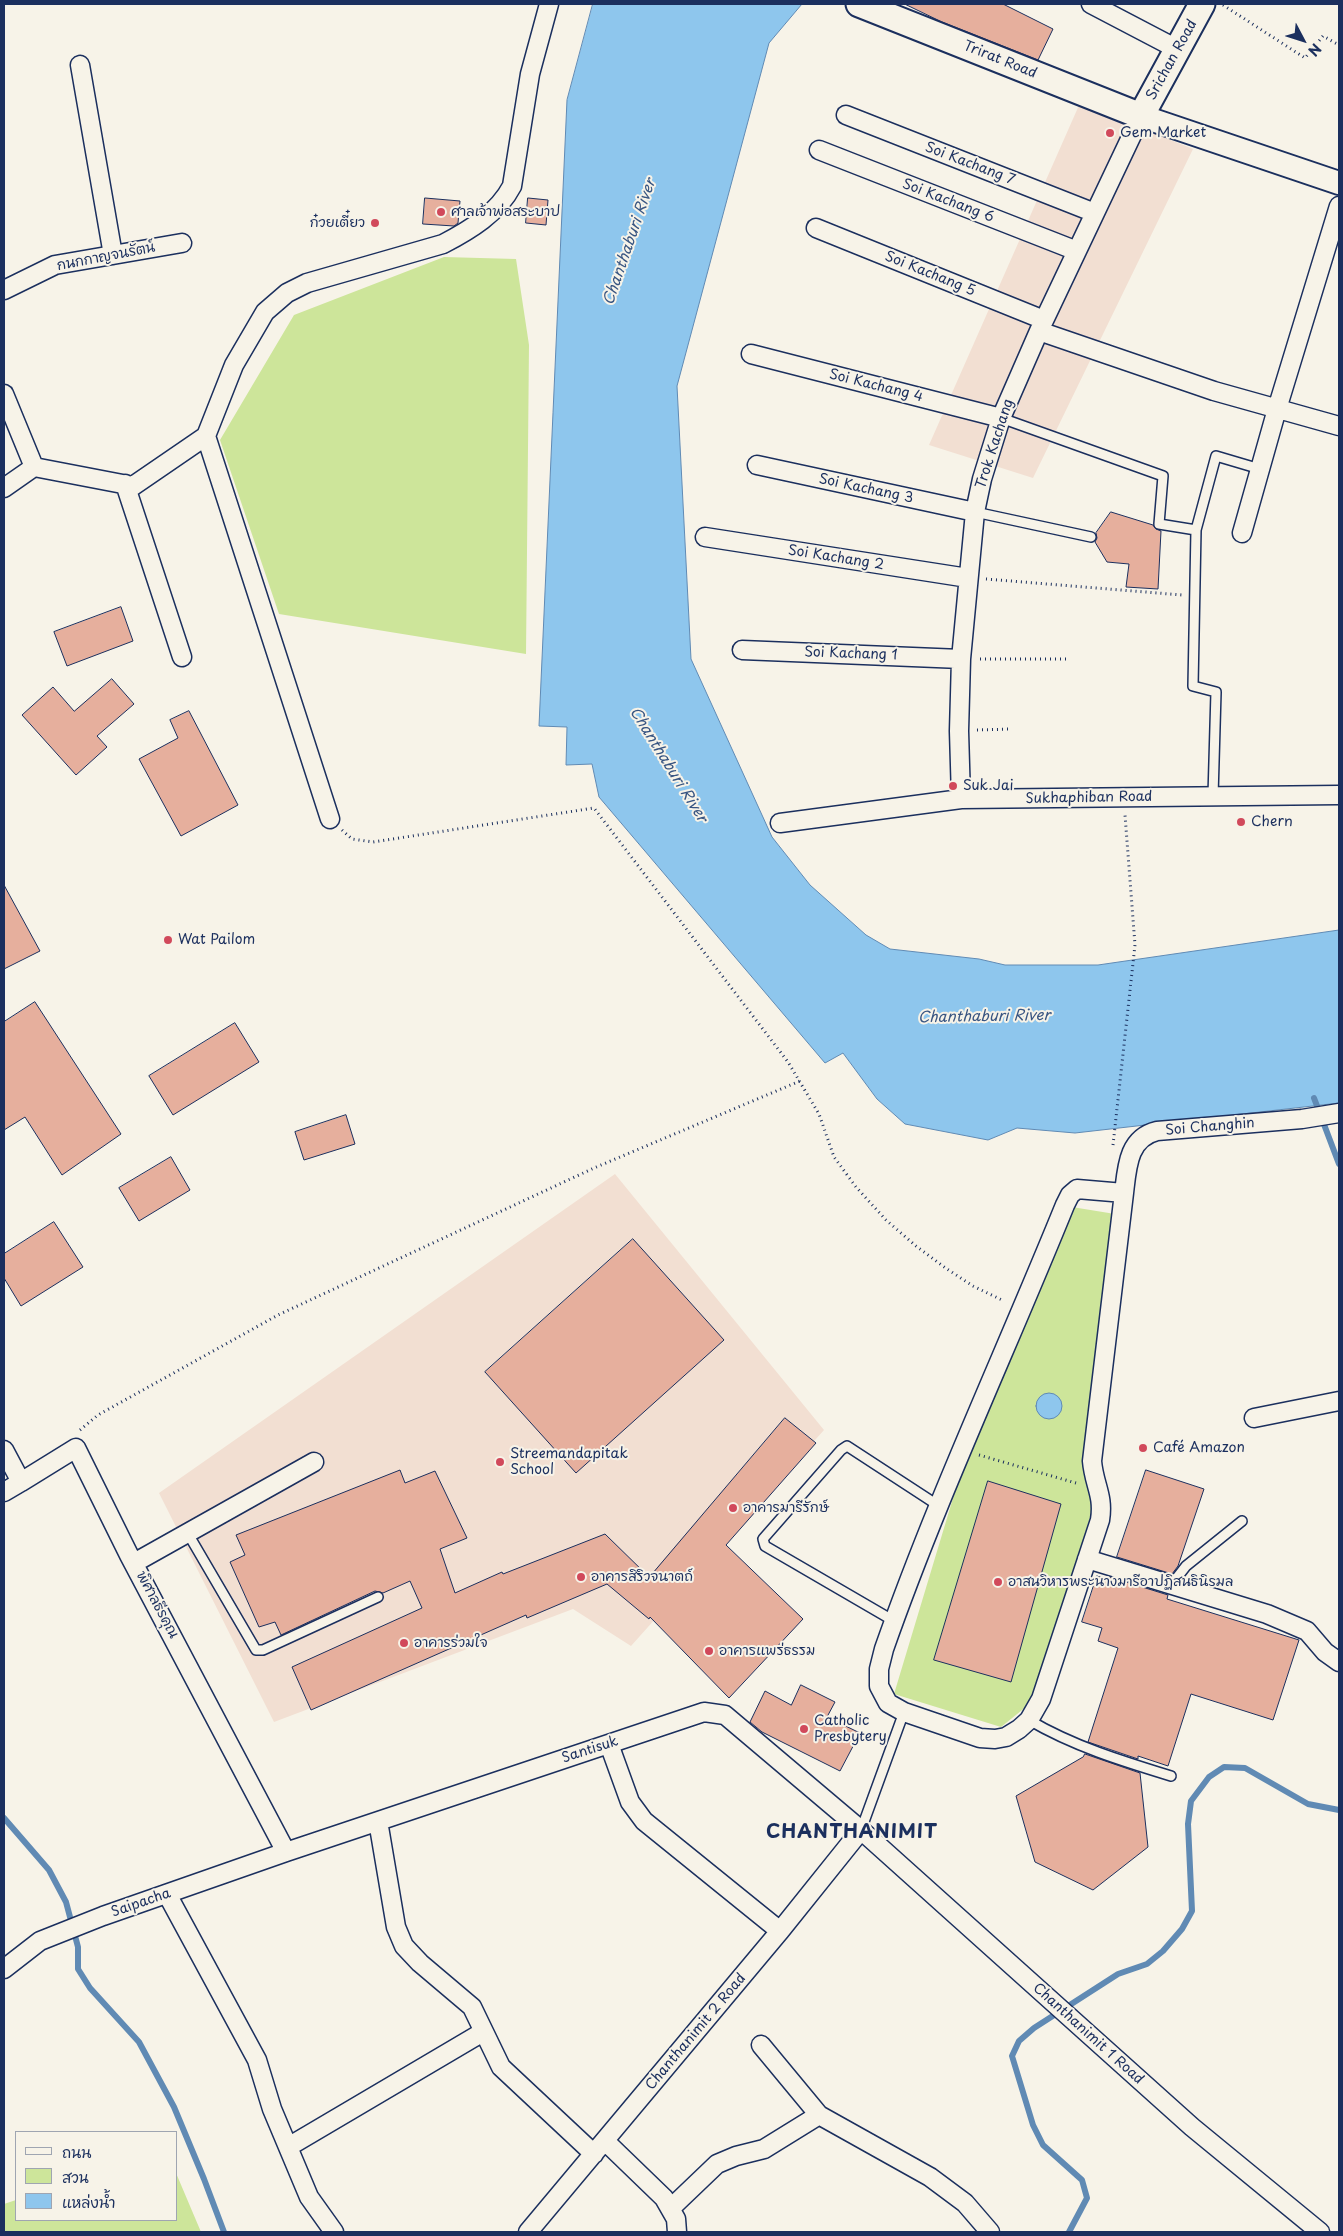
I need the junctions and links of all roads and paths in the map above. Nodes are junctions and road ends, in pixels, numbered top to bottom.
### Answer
1 (549, 4) edge
2 (859, 4) edge
3 (1091, 4) edge
4 (1202, 4) edge
5 (1220, 4) edge
6 (1339, 45) edge
7 (1177, 49) junction
8 (80, 65) dead end
9 (846, 116) dead end
10 (1141, 116) junction
11 (819, 150) dead end
12 (1339, 183) edge
13 (1339, 206) edge
14 (1095, 212) junction
15 (816, 228) dead end
16 (182, 243) dead end
17 (1077, 251) junction
18 (113, 255) junction
19 (4, 290) edge
20 (1042, 326) junction
21 (751, 354) dead end
22 (4, 396) edge
23 (1277, 409) junction
24 (1001, 418) junction
25 (1339, 426) edge
26 (206, 436) junction
27 (757, 465) dead end
28 (34, 467) junction
29 (1260, 469) junction
30 (125, 484) junction
31 (4, 488) edge
32 (975, 512) junction
33 (1196, 530) junction
34 (1242, 534) dead end
35 (705, 537) dead end
36 (1091, 537) dead end
37 (968, 578) junction
38 (1195, 596) junction
39 (742, 650) dead end
40 (182, 657) dead end
41 (961, 659) junction
42 (1067, 659) dead end
43 (1011, 729) dead end
44 (959, 731) junction
45 (1339, 794) edge
46 (1213, 796) junction
47 (1124, 797) junction
48 (961, 799) junction
49 (330, 819) joint
50 (780, 823) dead end
51 (800, 1081) junction
52 (1339, 1113) edge
53 (1113, 1146) dead end
54 (1124, 1193) junction
55 (1023, 1308) junction
56 (1339, 1401) edge
57 (1254, 1418) dead end
58 (76, 1442) junction
59 (4, 1450) edge
60 (962, 1450) junction
61 (314, 1462) dead end
62 (21, 1482) junction
63 (1099, 1489) junction
64 (4, 1492) edge
65 (939, 1506) junction
66 (1242, 1521) dead end
67 (187, 1532) junction
68 (1087, 1559) junction
69 (134, 1563) junction
70 (1172, 1584) junction
71 (378, 1597) dead end
72 (894, 1621) junction
73 (1339, 1662) edge
74 (904, 1712) junction
75 (1029, 1720) junction
76 (609, 1744) junction
77 (1171, 1776) dead end
78 (378, 1821) junction
79 (861, 1830) junction
80 (286, 1852) junction
81 (167, 1894) junction
82 (780, 1931) junction
83 (4, 1969) edge
84 (483, 2032) junction
85 (761, 2045) dead end
86 (819, 2115) junction
87 (288, 2147) junction
88 (599, 2147) junction
89 (671, 2208) junction
90 (334, 2232) edge
91 (528, 2232) edge
92 (677, 2232) edge
93 (990, 2232) edge
94 (1320, 2232) edge

1 - 26 street
2 - 10 main road, Trirat Road
3 - 7 street
4 - 7 main road, Srichan Road
5 - 6 path
7 - 10 main road, Srichan Road
8 - 18 street
9 - 14 street, Soi Kachang 7
10 - 12 street
10 - 14 street, Trok Kachang
11 - 17 street, Soi Kachang 6
13 - 23 street
14 - 17 street, Trok Kachang
15 - 20 street, Soi Kachang 5
16 - 18 street, กนกกาญจนรัตน์
17 - 20 street, Trok Kachang
18 - 19 street, กนกกาญจนรัตน์
20 - 23 street, Soi Kachang 5
20 - 24 street, Trok Kachang
21 - 24 street, Soi Kachang 4
22 - 28 street
23 - 25 street, Soi Kachang 5
23 - 29 street
24 - 32 street, Trok Kachang
24 - 33 lane
26 - 30 street
26 - 49 street
27 - 32 street, Soi Kachang 3
28 - 30 street
28 - 31 street
29 - 33 lane
29 - 34 street
30 - 40 street
32 - 36 lane
32 - 37 street, Trok Kachang
33 - 38 lane
35 - 37 street, Soi Kachang 2
37 - 38 path
37 - 41 street, Trok Kachang
38 - 46 lane
39 - 41 street, Soi Kachang 1
41 - 42 path
41 - 44 street, Trok Kachang
43 - 44 path
44 - 48 street, Trok Kachang
45 - 46 street, Sukhaphiban Road
46 - 47 street, Sukhaphiban Road
47 - 48 street, Sukhaphiban Road
47 - 53 path
48 - 50 street, Sukhaphiban Road
49 - 51 path
51 - 55 path
51 - 58 path
52 - 54 street, Soi Changhin
54 - 55 street
54 - 63 street, Soi Changhin
55 - 60 street
56 - 57 street
58 - 62 street
58 - 69 street, พิศาลธีรคุณ
59 - 62 street
60 - 63 path
60 - 65 street
61 - 67 street
62 - 64 street
63 - 68 street, Soi Changhin
65 - 72 street
65 - 72 lane
66 - 70 lane
67 - 69 street
67 - 71 lane
68 - 70 street
68 - 75 street, Soi Changhin
69 - 80 street, พิศาลธีรคุณ
70 - 73 street
72 - 74 street
74 - 75 street
74 - 79 lane
75 - 77 lane
76 - 78 street, Santisuk
76 - 79 street, Santisuk
76 - 82 street
78 - 80 street, Santisuk
78 - 84 street
79 - 82 street, Chanthanimit 2 Road
79 - 94 street, Chanthanimit 1 Road
80 - 81 street, Saipacha
81 - 83 street, Saipacha
81 - 87 street
82 - 88 street, Chanthanimit 2 Road
84 - 87 street
84 - 88 street
85 - 86 street
86 - 89 street
86 - 93 street
87 - 90 street
88 - 89 street
88 - 91 street, Chanthanimit 2 Road
89 - 92 street

